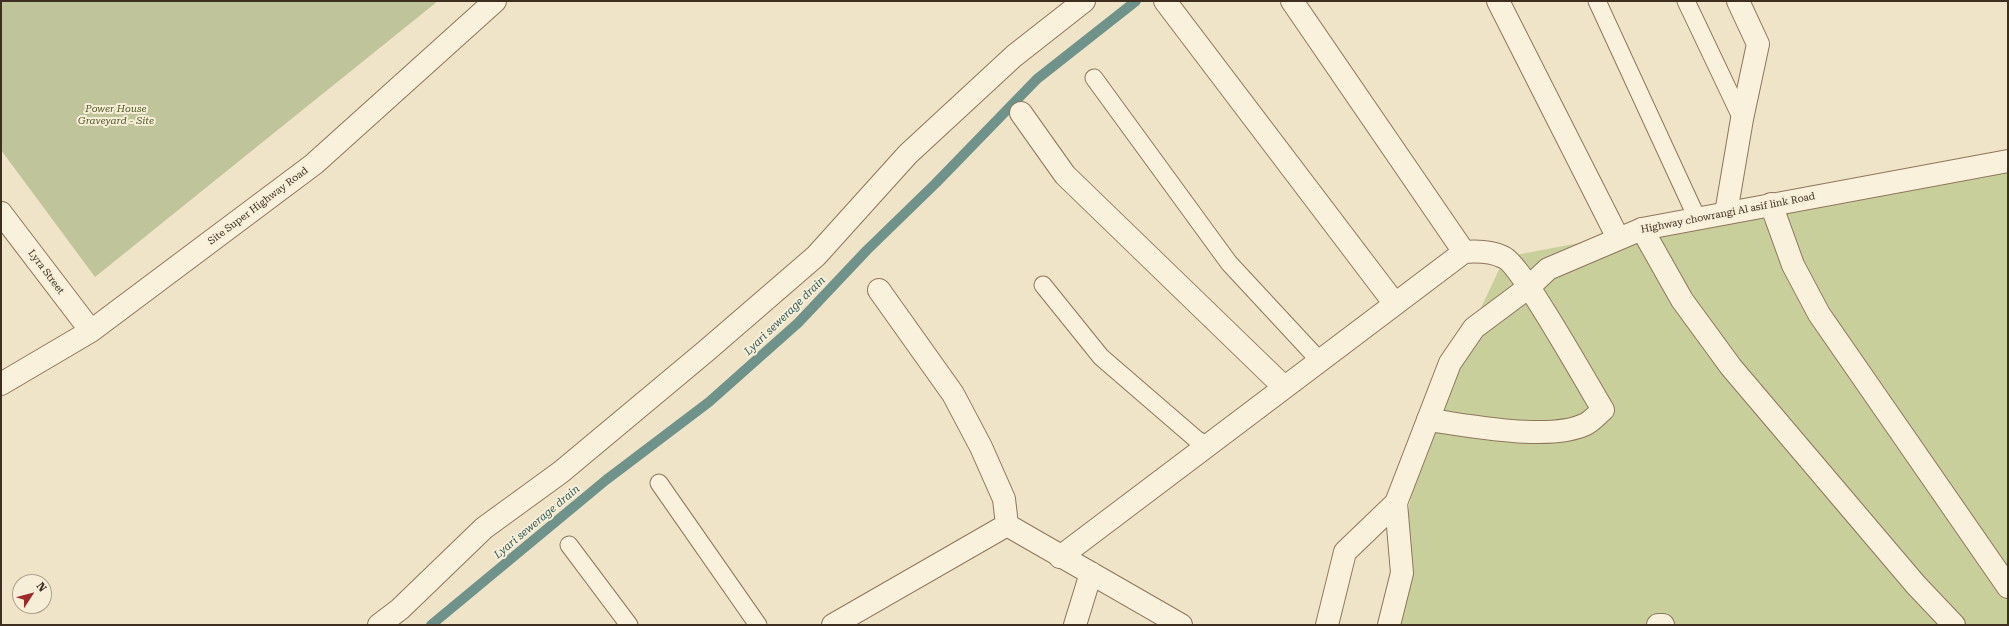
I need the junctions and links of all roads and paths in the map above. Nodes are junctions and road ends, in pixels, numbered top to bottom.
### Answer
1 (495, 1) edge
2 (1084, 1) edge
3 (1165, 1) edge
4 (1292, 1) edge
5 (1498, 1) edge
6 (1597, 1) edge
7 (1686, 1) edge
8 (1738, 1) edge
9 (1094, 78) dead end
10 (1021, 113) dead end
11 (1742, 119) junction
12 (2008, 161) edge
13 (1771, 204) junction
14 (1, 213) edge
15 (1726, 213) junction
16 (1697, 218) junction
17 (1642, 228) junction
18 (1618, 238) junction
19 (1464, 252) junction
20 (1043, 285) dead end
21 (1529, 287) junction
22 (879, 290) dead end
23 (1395, 304) junction
24 (91, 331) junction
25 (1319, 360) junction
26 (1, 384) edge
27 (1284, 387) junction
28 (1428, 420) junction
29 (1206, 445) junction
30 (659, 482) dead end
31 (1396, 503) junction
32 (1007, 524) junction
33 (569, 545) dead end
34 (1060, 557) junction
35 (1091, 573) junction
36 (2008, 587) edge
37 (378, 625) edge
38 (630, 625) edge
39 (758, 625) edge
40 (833, 625) edge
41 (1075, 625) edge
42 (1181, 625) edge
43 (1327, 625) edge
44 (1389, 625) edge
45 (1658, 625) edge
46 (1663, 625) edge
47 (1954, 625) edge

1 - 24 street, Site Super Highway Road
2 - 37 street
3 - 23 street
4 - 19 street
5 - 18 street
6 - 16 lane
7 - 11 lane
8 - 11 street
9 - 25 lane
10 - 27 street
11 - 15 street
12 - 13 street, Highway chowrangi Al asif link Road
13 - 15 street, Highway chowrangi Al asif link Road
13 - 36 street
14 - 24 street, Lyra Street
15 - 16 street, Highway chowrangi Al asif link Road
16 - 17 street, Highway chowrangi Al asif link Road
17 - 18 street, Highway chowrangi Al asif link Road
17 - 47 street
18 - 21 street, Highway chowrangi Al asif link Road
19 - 21 street
19 - 23 street
20 - 29 lane
21 - 28 street, Highway chowrangi Al asif link Road
21 - 28 street
22 - 32 street
23 - 25 street
24 - 26 street, Site Super Highway Road
25 - 27 street
27 - 29 street
28 - 31 street, Highway chowrangi Al asif link Road
29 - 34 street
30 - 39 lane
31 - 43 street
31 - 44 street
32 - 34 street
32 - 40 street
33 - 38 lane
34 - 35 street
35 - 41 street
35 - 42 street
45 - 46 street

